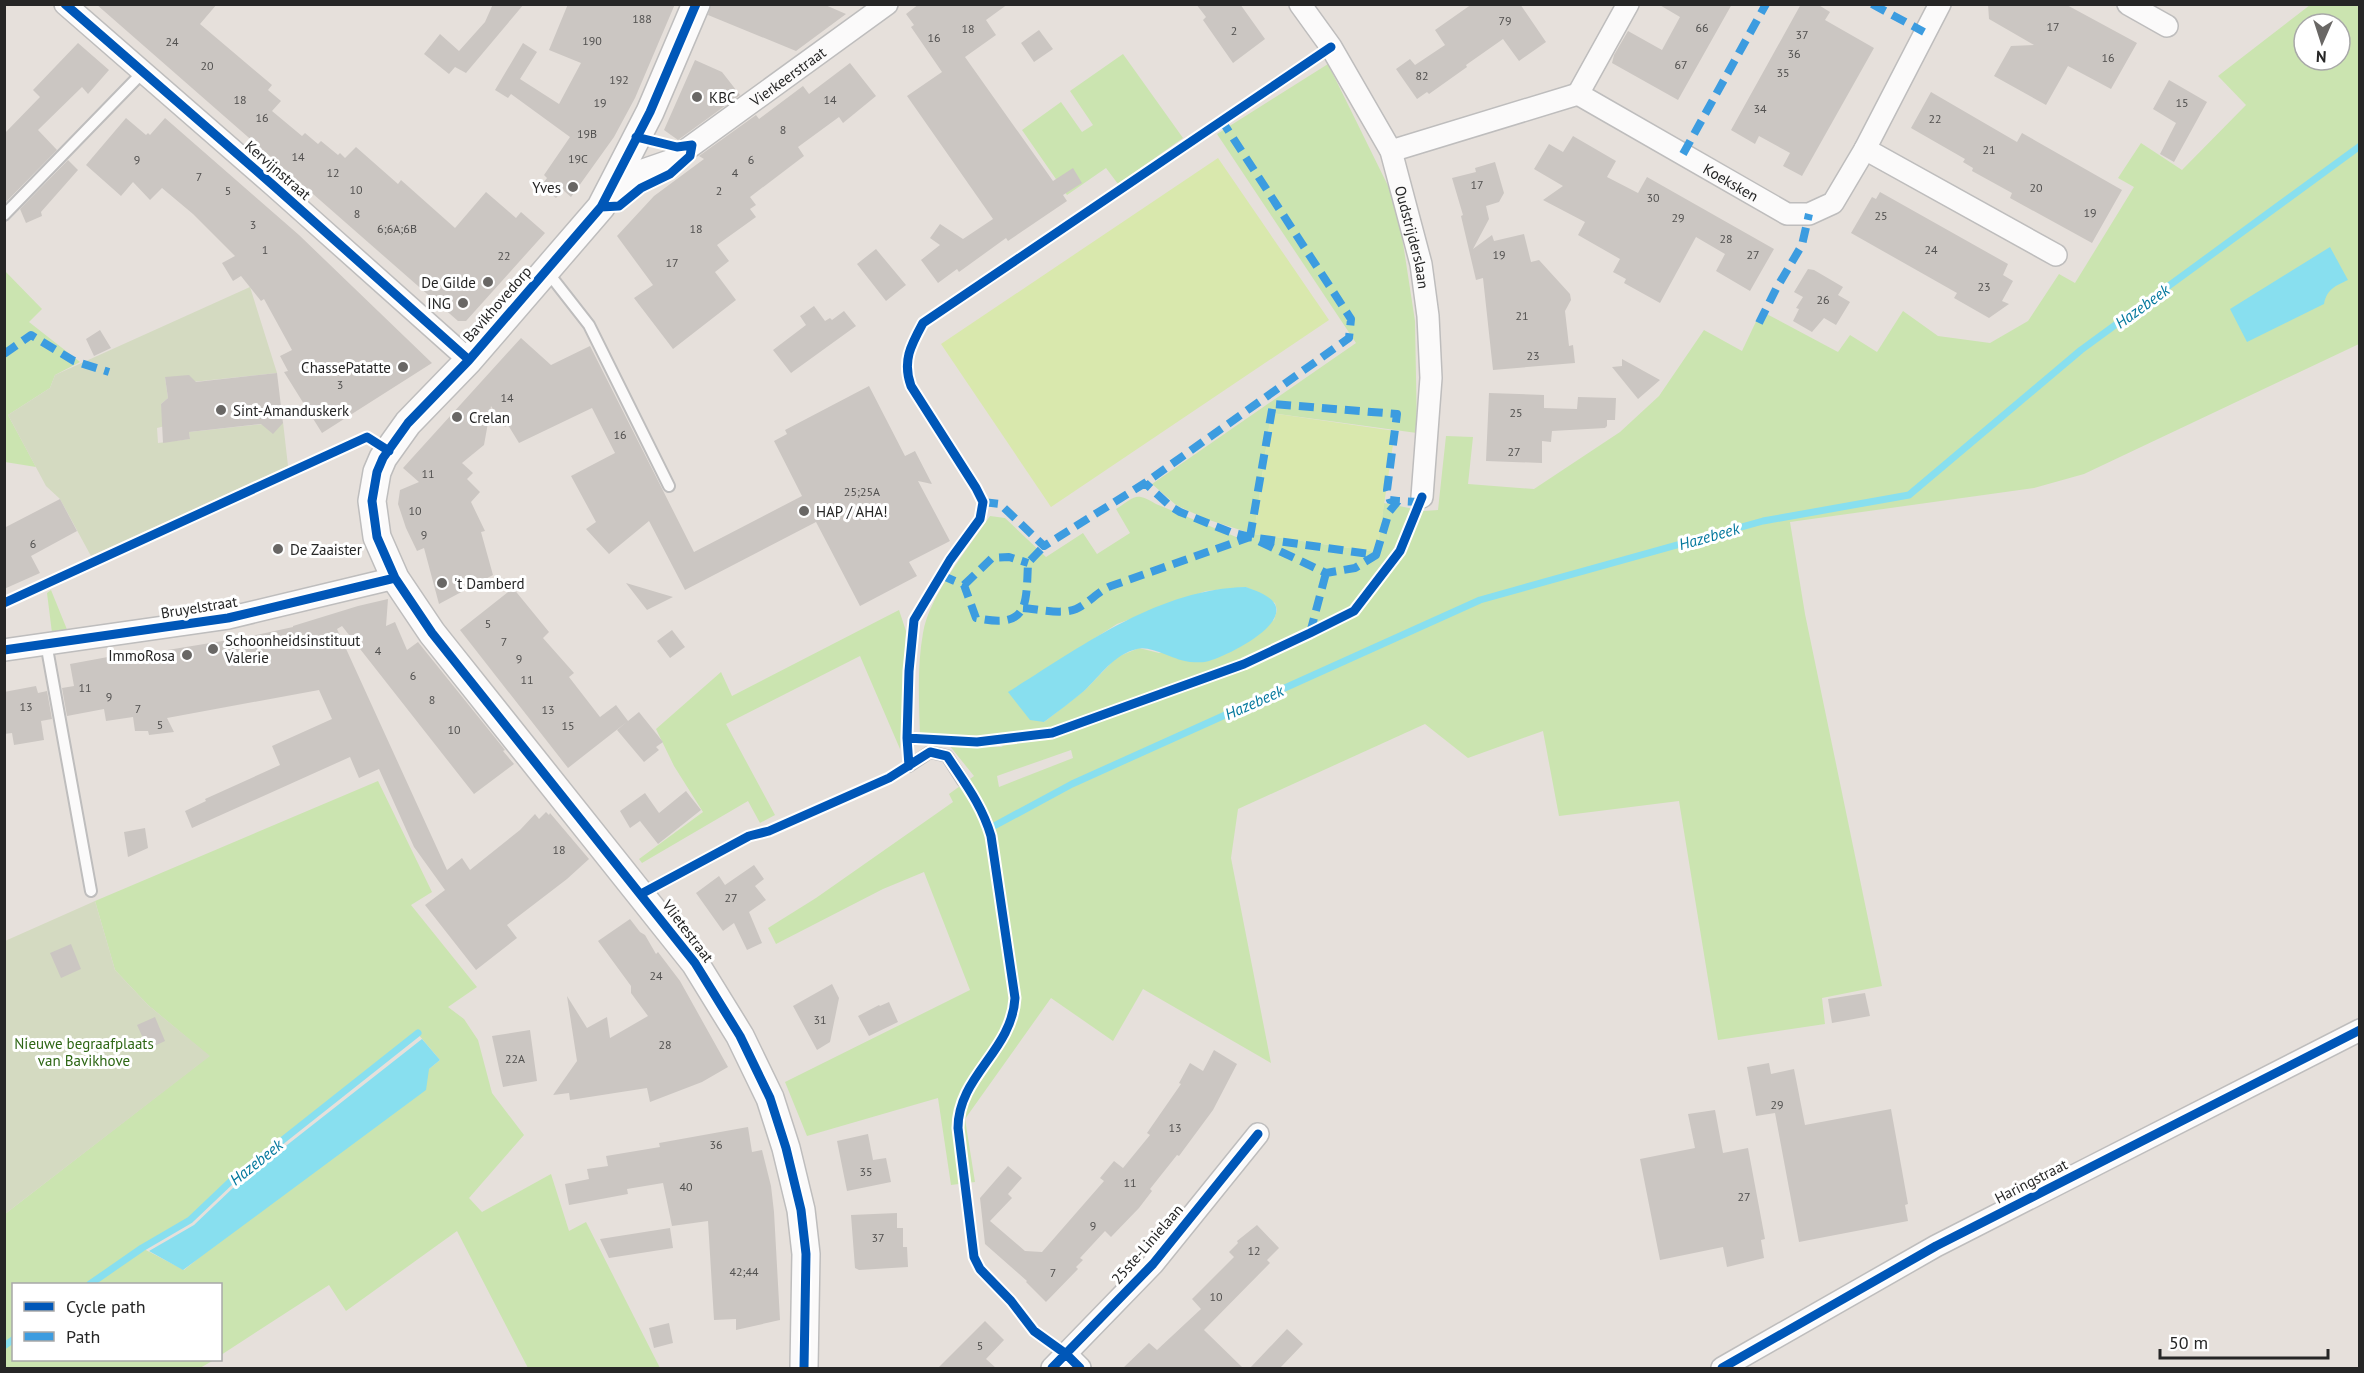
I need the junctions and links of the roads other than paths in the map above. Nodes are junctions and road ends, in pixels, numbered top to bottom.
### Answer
1 (66, 4) edge
2 (696, 4) edge
3 (887, 4) edge
4 (1300, 4) edge
5 (1628, 4) edge
6 (1940, 4) edge
7 (2128, 4) edge
8 (2167, 26) dead end
9 (143, 72) junction
10 (1578, 94) junction
11 (631, 147) junction
12 (1865, 149) junction
13 (1391, 151) junction
14 (658, 164) junction
15 (601, 207) junction
16 (4, 215) edge
17 (2056, 255) dead end
18 (546, 270) junction
19 (468, 360) junction
20 (669, 486) dead end
21 (1422, 497) dead end
22 (395, 578) junction
23 (46, 643) junction
24 (4, 650) edge
25 (909, 766) dead end
26 (963, 781) dead end
27 (91, 891) dead end
28 (2360, 1030) edge
29 (1258, 1134) dead end
30 (1066, 1364) edge
31 (804, 1368) edge
32 (1722, 1368) edge

1 - 9 street, Kervijnstraat
2 - 11 street, Bavikhovedorp
3 - 14 street, Vierkeerstraat
4 - 13 street, Oudstrijderslaan
5 - 10 street
6 - 12 street, Koeksken
7 - 8 street
9 - 16 lane
9 - 19 street, Kervijnstraat
10 - 12 street, Koeksken
10 - 13 street
11 - 14 street
11 - 15 street, Bavikhovedorp
12 - 17 street
13 - 21 street, Oudstrijderslaan
14 - 15 street, Bavikhovedorp
15 - 18 street, Bavikhovedorp
18 - 19 street, Bavikhovedorp
18 - 20 lane
19 - 22 street, Bavikhovedorp
22 - 23 street, Bruyelstraat
22 - 31 street, Vlietestraat
23 - 24 street, Bruyelstraat
23 - 27 lane
25 - 26 lane
28 - 32 street, Haringstraat
29 - 30 street, 25ste-Linielaan

